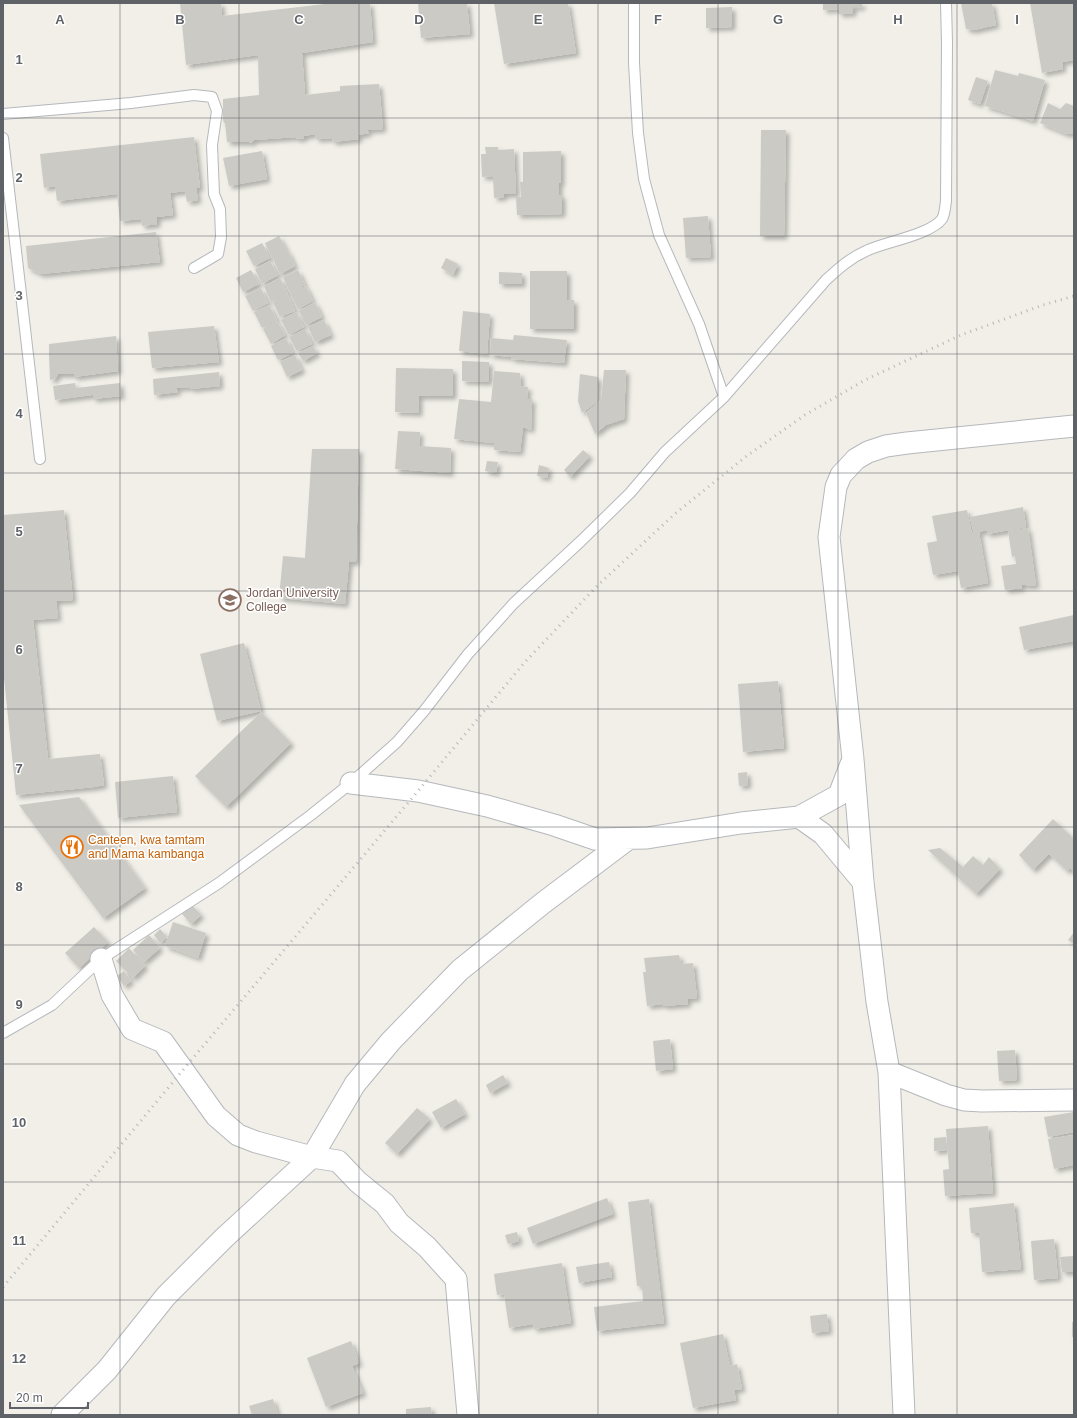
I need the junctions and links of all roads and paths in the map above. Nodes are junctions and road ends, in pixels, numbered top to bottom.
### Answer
1 (634, 3) edge
2 (946, 3) edge
3 (3, 114) edge
4 (3, 138) edge
5 (194, 268) dead end
6 (724, 397) junction
7 (1074, 426) edge
8 (40, 459) dead end
9 (853, 759) junction
10 (351, 783) junction
11 (799, 817) junction
12 (628, 839) junction
13 (863, 882) junction
14 (101, 959) junction
15 (3, 1033) edge
16 (889, 1072) junction
17 (1074, 1100) edge
18 (312, 1156) junction
19 (62, 1415) edge
20 (468, 1415) edge
21 (904, 1415) edge

1 - 6 lane
2 - 6 lane
3 - 5 lane
4 - 8 lane
6 - 10 lane
7 - 9 street
9 - 11 street
9 - 13 street
10 - 12 street
10 - 14 lane
11 - 12 street
11 - 13 street
12 - 18 street
13 - 16 street
14 - 15 lane
14 - 18 street
16 - 17 street
16 - 21 street
18 - 19 street
18 - 20 street

